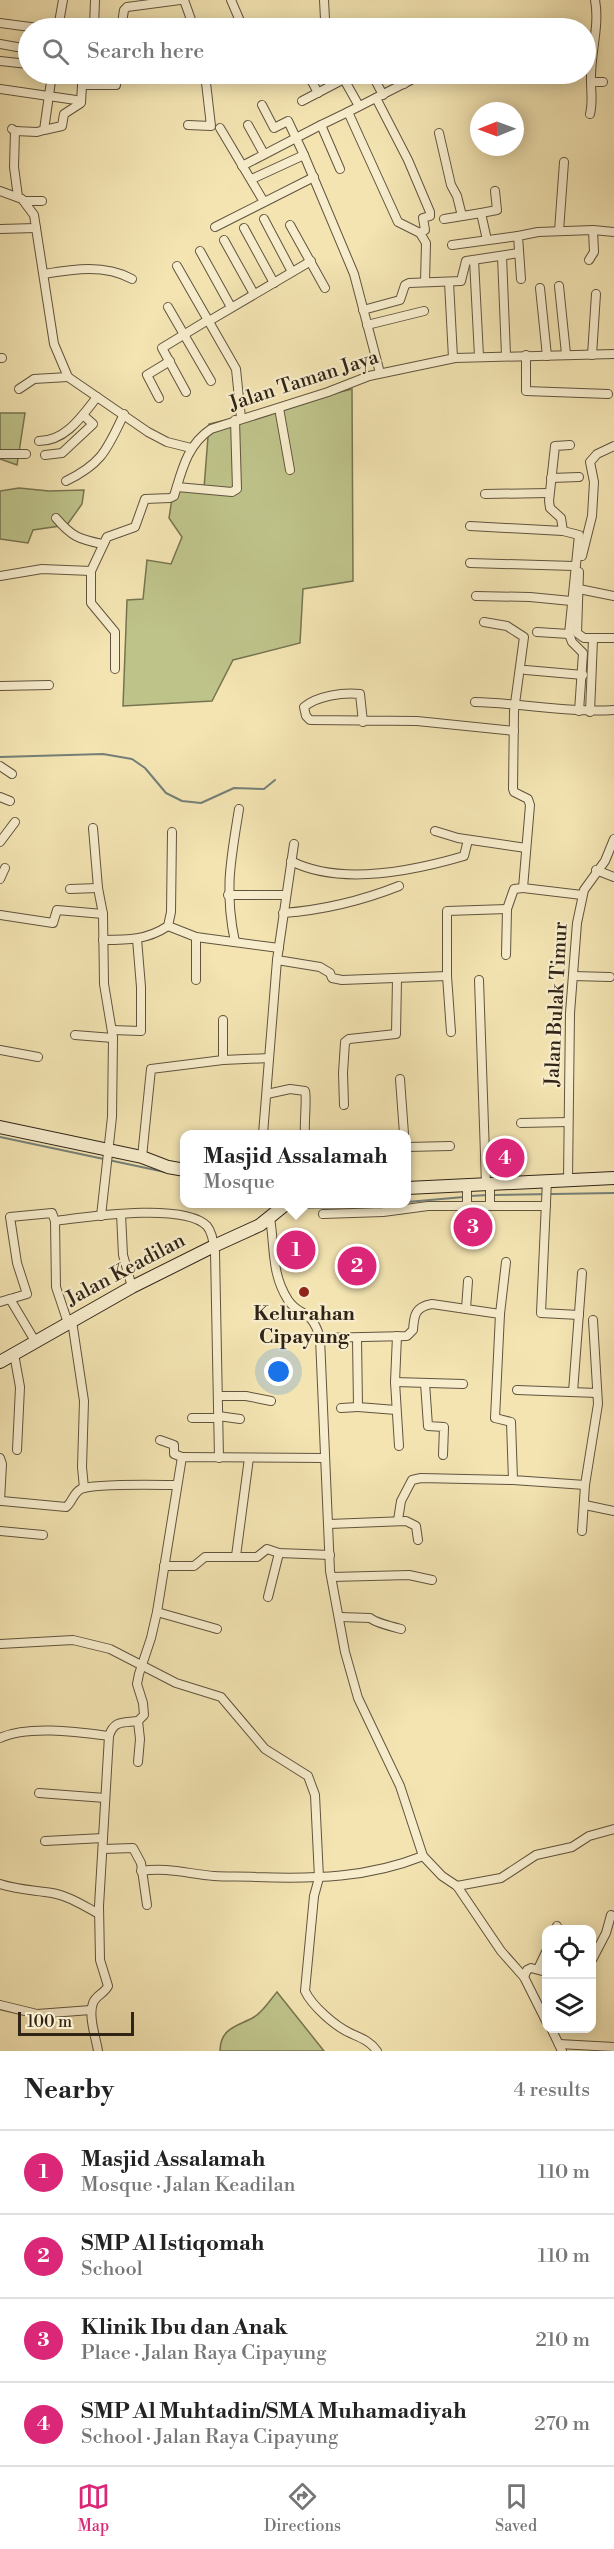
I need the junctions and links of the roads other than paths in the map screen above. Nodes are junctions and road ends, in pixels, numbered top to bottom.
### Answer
1 (63, 0) edge
2 (95, 0) edge
3 (182, 0) edge
4 (231, 0) edge
5 (324, 0) edge
6 (595, 0) edge
7 (60, 18) edge
8 (94, 18) edge
9 (122, 18) edge
10 (190, 18) edge
11 (239, 18) edge
12 (325, 18) edge
13 (596, 18) edge
14 (0, 23) edge
15 (18, 25) edge
16 (0, 44) edge
17 (18, 47) edge
18 (0, 61) edge
19 (18, 63) edge
20 (596, 82) edge
21 (603, 82) dead end
22 (51, 84) edge
23 (117, 84) edge
24 (207, 84) edge
25 (313, 84) edge
26 (331, 84) edge
27 (347, 84) edge
28 (376, 84) edge
29 (403, 84) edge
30 (591, 84) edge
31 (0, 89) edge
32 (318, 93) junction
33 (49, 95) junction
34 (380, 96) junction
35 (76, 100) dead end
36 (302, 101) dead end
37 (262, 105) dead end
38 (359, 106) junction
39 (348, 112) junction
40 (590, 114) dead end
41 (188, 125) dead end
42 (248, 125) dead end
43 (321, 126) junction
44 (220, 129) dead end
45 (44, 130) junction
46 (439, 133) dead end
47 (296, 138) junction
48 (264, 154) junction
49 (304, 155) junction
50 (564, 162) dead end
51 (242, 166) junction
52 (340, 169) dead end
53 (314, 177) junction
54 (254, 178) dead end
55 (0, 191) edge
56 (495, 191) dead end
57 (22, 199) junction
58 (42, 201) dead end
59 (264, 202) junction
60 (481, 213) junction
61 (462, 216) junction
62 (264, 219) dead end
63 (444, 219) dead end
64 (290, 225) dead end
65 (215, 227) dead end
66 (36, 228) junction
67 (244, 228) dead end
68 (0, 229) edge
69 (593, 230) junction
70 (559, 231) junction
71 (614, 232) edge
72 (420, 233) junction
73 (518, 236) junction
74 (224, 240) dead end
75 (487, 240) junction
76 (452, 245) dead end
77 (200, 251) dead end
78 (519, 253) junction
79 (502, 256) junction
80 (474, 260) junction
81 (589, 260) dead end
82 (310, 261) junction
83 (177, 266) dead end
84 (292, 272) junction
85 (44, 274) junction
86 (132, 279) dead end
87 (521, 279) dead end
88 (425, 282) junction
89 (449, 282) junction
90 (274, 283) junction
91 (559, 286) dead end
92 (325, 288) dead end
93 (540, 288) dead end
94 (254, 294) junction
95 (596, 294) dead end
96 (168, 307) dead end
97 (231, 307) junction
98 (363, 310) junction
99 (424, 311) dead end
100 (208, 320) junction
101 (367, 325) junction
102 (184, 334) junction
103 (566, 354) junction
104 (614, 354) edge
105 (506, 355) junction
106 (526, 355) junction
107 (592, 355) junction
108 (479, 356) junction
109 (547, 356) junction
110 (453, 358) junction
111 (170, 362) junction
112 (380, 373) junction
113 (68, 377) junction
114 (211, 381) dead end
115 (19, 389) dead end
116 (186, 392) dead end
117 (608, 394) dead end
118 (97, 397) junction
119 (159, 398) dead end
120 (279, 408) junction
121 (124, 414) junction
122 (83, 415) junction
123 (238, 419) junction
124 (39, 441) dead end
125 (570, 445) dead end
126 (614, 446) edge
127 (190, 448) junction
128 (0, 454) edge
129 (26, 454) dead end
130 (45, 455) dead end
131 (290, 470) dead end
132 (579, 477) dead end
133 (551, 478) junction
134 (66, 481) dead end
135 (177, 487) junction
136 (549, 493) junction
137 (485, 494) dead end
138 (56, 518) dead end
139 (470, 526) dead end
140 (563, 531) junction
141 (102, 544) junction
142 (470, 563) dead end
143 (574, 566) junction
144 (91, 571) junction
145 (0, 576) edge
146 (579, 589) junction
147 (476, 596) dead end
148 (614, 596) edge
149 (571, 601) junction
150 (483, 622) dead end
151 (537, 633) dead end
152 (569, 634) junction
153 (614, 638) edge
154 (594, 639) junction
155 (115, 669) dead end
156 (526, 670) dead end
157 (583, 675) junction
158 (48, 685) dead end
159 (0, 686) edge
160 (475, 702) dead end
161 (515, 703) junction
162 (614, 710) edge
163 (579, 711) junction
164 (590, 712) junction
165 (363, 722) junction
166 (514, 731) junction
167 (0, 766) edge
168 (12, 774) dead end
169 (0, 797) edge
170 (10, 801) dead end
171 (240, 809) dead end
172 (15, 822) dead end
173 (93, 828) dead end
174 (435, 831) dead end
175 (172, 832) dead end
176 (614, 839) edge
177 (468, 840) junction
178 (0, 842) edge
179 (294, 844) dead end
180 (526, 848) junction
181 (291, 861) junction
182 (5, 868) dead end
183 (597, 870) junction
184 (614, 877) edge
185 (0, 879) edge
186 (399, 886) dead end
187 (70, 888) dead end
188 (98, 888) junction
189 (523, 888) junction
190 (228, 895) junction
191 (285, 895) junction
192 (582, 895) junction
193 (507, 909) junction
194 (284, 913) junction
195 (103, 914) junction
196 (0, 915) edge
197 (168, 926) junction
198 (196, 937) junction
199 (137, 939) junction
200 (103, 940) junction
201 (235, 942) junction
202 (279, 948) junction
203 (506, 955) dead end
204 (277, 960) junction
205 (447, 976) junction
206 (573, 976) junction
207 (610, 977) dead end
208 (397, 979) junction
209 (196, 980) dead end
210 (479, 980) dead end
211 (224, 1020) dead end
212 (451, 1032) dead end
213 (112, 1034) junction
214 (75, 1035) dead end
215 (0, 1050) edge
216 (38, 1057) dead end
217 (269, 1058) junction
218 (223, 1060) junction
219 (400, 1079) dead end
220 (267, 1094) junction
221 (344, 1105) dead end
222 (568, 1122) junction
223 (520, 1123) dead end
224 (0, 1127) edge
225 (263, 1130) edge
226 (304, 1130) edge
227 (404, 1130) edge
228 (450, 1146) dead end
229 (411, 1147) edge
230 (107, 1152) junction
231 (142, 1157) junction
232 (180, 1169) edge
233 (614, 1178) edge
234 (568, 1180) junction
235 (546, 1183) junction
236 (489, 1186) junction
237 (467, 1189) junction
238 (411, 1190) edge
239 (428, 1197) junction
240 (411, 1203) edge
241 (546, 1203) junction
242 (490, 1204) junction
243 (467, 1205) junction
244 (395, 1208) edge
245 (275, 1210) edge
246 (121, 1214) junction
247 (323, 1214) dead end
248 (101, 1216) junction
249 (55, 1221) junction
250 (214, 1245) junction
251 (506, 1262) dead end
252 (582, 1273) dead end
253 (468, 1281) dead end
254 (132, 1287) junction
255 (10, 1299) junction
256 (0, 1302) edge
257 (466, 1309) junction
258 (500, 1314) junction
259 (579, 1315) junction
260 (593, 1320) dead end
261 (70, 1322) junction
262 (397, 1336) junction
263 (320, 1338) junction
264 (357, 1338) junction
265 (35, 1341) junction
266 (14, 1354) junction
267 (0, 1362) edge
268 (395, 1382) junction
269 (425, 1383) junction
270 (463, 1384) dead end
271 (517, 1390) dead end
272 (573, 1392) junction
273 (597, 1393) junction
274 (219, 1396) junction
275 (271, 1401) dead end
276 (358, 1407) junction
277 (341, 1408) dead end
278 (396, 1410) junction
279 (218, 1417) junction
280 (192, 1418) dead end
281 (240, 1419) dead end
282 (160, 1440) dead end
283 (399, 1446) dead end
284 (17, 1450) dead end
285 (443, 1455) dead end
286 (182, 1457) junction
287 (0, 1458) edge
288 (219, 1458) junction
289 (249, 1458) junction
290 (324, 1458) junction
291 (513, 1480) junction
292 (177, 1485) junction
293 (585, 1485) junction
294 (84, 1488) junction
295 (1, 1501) edge
296 (585, 1505) junction
297 (614, 1511) edge
298 (398, 1520) junction
299 (328, 1524) junction
300 (0, 1531) edge
301 (582, 1532) dead end
302 (43, 1535) dead end
303 (418, 1540) dead end
304 (279, 1553) junction
305 (330, 1555) junction
306 (236, 1556) junction
307 (164, 1566) junction
308 (332, 1577) junction
309 (432, 1580) dead end
310 (268, 1597) dead end
311 (157, 1612) junction
312 (340, 1617) junction
313 (217, 1629) dead end
314 (401, 1629) dead end
315 (0, 1644) edge
316 (141, 1665) junction
317 (138, 1721) junction
318 (109, 1736) junction
319 (0, 1738) edge
320 (138, 1762) dead end
321 (39, 1793) dead end
322 (105, 1798) junction
323 (614, 1829) edge
324 (103, 1838) junction
325 (45, 1841) dead end
326 (104, 1850) junction
327 (423, 1856) junction
328 (141, 1871) junction
329 (319, 1878) junction
330 (0, 1884) edge
331 (457, 1886) junction
332 (147, 1905) dead end
333 (99, 1914) junction
334 (610, 1915) dead end
335 (596, 1951) edge
336 (542, 1971) edge
337 (524, 1977) junction
338 (0, 2006) edge
339 (91, 2010) junction
340 (542, 2012) edge
341 (553, 2033) edge
342 (614, 2047) edge
343 (560, 2048) edge
344 (98, 2051) edge
345 (377, 2051) edge

1 - 7 street
2 - 8 street
3 - 9 street
3 - 10 street
4 - 11 street
5 - 12 street
6 - 13 street
14 - 15 street
16 - 17 street
18 - 19 street
20 - 21 street
22 - 33 street
23 - 45 street
24 - 41 street
25 - 32 street
26 - 32 street
27 - 38 street
28 - 34 street
29 - 34 street
30 - 40 street
31 - 33 street
32 - 36 street
33 - 35 street
33 - 45 street
34 - 38 street
34 - 72 street
37 - 47 street
38 - 39 street
39 - 43 street
39 - 72 street
42 - 48 street
43 - 47 street
43 - 52 street
44 - 51 street
45 - 57 street
46 - 61 street
47 - 48 street
47 - 49 street
48 - 51 street
49 - 53 street
49 - 54 street
50 - 70 street
51 - 59 street
53 - 59 street
53 - 98 street
55 - 57 street
56 - 60 street
57 - 58 street
57 - 66 street
59 - 65 street
60 - 61 street
60 - 75 street
61 - 63 street
62 - 84 street
64 - 82 street
66 - 68 street
66 - 85 street
67 - 90 street
69 - 70 street
69 - 71 street
69 - 81 street
70 - 73 street
72 - 88 street
73 - 75 street
73 - 78 street
74 - 94 street
75 - 76 street
77 - 97 street
78 - 79 street
78 - 87 street
79 - 80 street
79 - 105 street
80 - 89 street
80 - 108 street
82 - 84 street
82 - 92 street
83 - 100 street
84 - 90 street
85 - 86 street
85 - 113 street
88 - 89 street
88 - 98 street
89 - 110 street
90 - 94 street
91 - 103 street
93 - 109 street
94 - 97 street
95 - 107 street
96 - 102 street
97 - 100 street
98 - 101 street
99 - 101 street
100 - 102 street
100 - 123 street
101 - 112 street
102 - 111 street
102 - 114 street
103 - 107 street, Jalan Taman Jaya
103 - 109 street, Jalan Taman Jaya
104 - 107 street, Jalan Taman Jaya
105 - 106 street, Jalan Taman Jaya
105 - 108 street, Jalan Taman Jaya
106 - 109 street, Jalan Taman Jaya
106 - 117 street
108 - 110 street, Jalan Taman Jaya
110 - 112 street, Jalan Taman Jaya
111 - 116 street
111 - 119 street
112 - 120 street, Jalan Taman Jaya
113 - 115 street
113 - 118 street
118 - 121 street
118 - 122 street
120 - 123 street, Jalan Taman Jaya
120 - 131 street
121 - 127 street
121 - 134 street
122 - 124 street
122 - 130 street
123 - 127 street, Jalan Taman Jaya
123 - 135 street
125 - 133 street
126 - 146 street
127 - 135 street
128 - 129 street
132 - 133 street
133 - 136 street
135 - 141 street
136 - 137 street
136 - 140 street
138 - 141 street
139 - 140 street
140 - 143 street
141 - 144 street
142 - 143 street
143 - 149 street
144 - 145 street
144 - 155 street
146 - 148 street
146 - 154 street
147 - 149 street
149 - 152 street
150 - 161 street
151 - 152 street
152 - 157 street
153 - 154 street
154 - 164 street
156 - 157 street
157 - 163 street
158 - 159 street
160 - 161 street
161 - 163 street
161 - 166 street
162 - 164 street
163 - 164 street
165 - 165 street
165 - 166 street
166 - 180 street
167 - 168 street
169 - 170 street
171 - 190 street
172 - 178 street
173 - 188 street
174 - 177 street
175 - 197 street
176 - 183 street, Jalan Bulak Timur
177 - 180 street
177 - 181 street
179 - 181 street
180 - 189 street
181 - 191 street
182 - 185 street
183 - 184 street
183 - 192 street, Jalan Bulak Timur
186 - 194 street
187 - 188 street
188 - 195 street
189 - 192 street
189 - 193 street
190 - 191 street
190 - 201 street
191 - 194 street
192 - 206 street, Jalan Bulak Timur
193 - 203 street
193 - 205 street
194 - 202 street
195 - 196 street
195 - 200 street
197 - 198 street
197 - 199 street
198 - 201 street
198 - 209 street
199 - 200 street
199 - 213 street
200 - 213 street
201 - 202 street
202 - 204 street
204 - 208 street
204 - 217 street
205 - 208 street
205 - 212 street
206 - 207 street
206 - 222 street, Jalan Bulak Timur
208 - 221 street
210 - 236 street
211 - 218 street
213 - 214 street
213 - 230 street
215 - 216 street
217 - 218 street
217 - 220 street
218 - 231 street
219 - 227 street
220 - 225 street
220 - 226 street
222 - 223 street
222 - 234 street, Jalan Bulak Timur
224 - 230 main road
228 - 229 street
230 - 231 main road
230 - 248 street
231 - 232 main road
233 - 234 main road
234 - 235 main road
235 - 236 main road
235 - 241 street
236 - 237 main road
236 - 242 street
237 - 239 main road
237 - 243 street
238 - 239 main road
239 - 240 street
239 - 243 street
241 - 242 street
241 - 259 street
242 - 243 street
244 - 247 street
245 - 250 main road, Jalan Keadilan
245 - 263 street
246 - 248 street
246 - 250 street
246 - 254 street
248 - 249 street
249 - 255 street
249 - 261 street
250 - 254 main road, Jalan Keadilan
250 - 274 street
251 - 258 street
252 - 259 street
253 - 257 street
254 - 261 main road, Jalan Keadilan
255 - 256 street
255 - 265 street
257 - 258 street
257 - 262 street
258 - 291 street
259 - 272 street
260 - 273 street
261 - 265 main road, Jalan Keadilan
261 - 294 street
262 - 264 street
262 - 268 street
263 - 264 street
263 - 290 street
264 - 276 street
265 - 266 main road, Jalan Keadilan
266 - 267 main road, Jalan Keadilan
266 - 284 street
268 - 269 street
268 - 278 street
269 - 270 street
269 - 285 street
271 - 272 street
272 - 273 street
273 - 293 street
274 - 275 street
274 - 279 street
276 - 277 street
276 - 278 street
278 - 283 street
279 - 280 street
279 - 281 street
279 - 288 street
282 - 286 street
286 - 288 street
286 - 292 street
287 - 295 street
288 - 289 street
289 - 290 street
289 - 306 street
290 - 299 street
291 - 293 street
291 - 298 street
292 - 294 street
292 - 307 street
293 - 296 street
294 - 295 street
296 - 297 street
296 - 301 street
298 - 299 street
298 - 303 street
299 - 305 street
300 - 302 street
304 - 305 street
304 - 306 street
304 - 310 street
305 - 308 street
306 - 307 street
307 - 311 street
308 - 309 street
308 - 312 street
311 - 313 street
311 - 316 street
312 - 314 street
312 - 327 street
315 - 316 street
316 - 317 street
316 - 329 street
317 - 318 street
317 - 320 street
318 - 319 street
318 - 322 street
321 - 322 street
322 - 324 street
323 - 331 street
324 - 325 street
324 - 326 street
326 - 328 street
326 - 333 street
327 - 329 street
327 - 331 street
328 - 329 street
328 - 332 street
329 - 345 street
330 - 333 street
331 - 337 street
333 - 339 street
334 - 335 street
336 - 337 street
337 - 340 street
338 - 339 street
339 - 344 street
341 - 343 street
342 - 343 street

